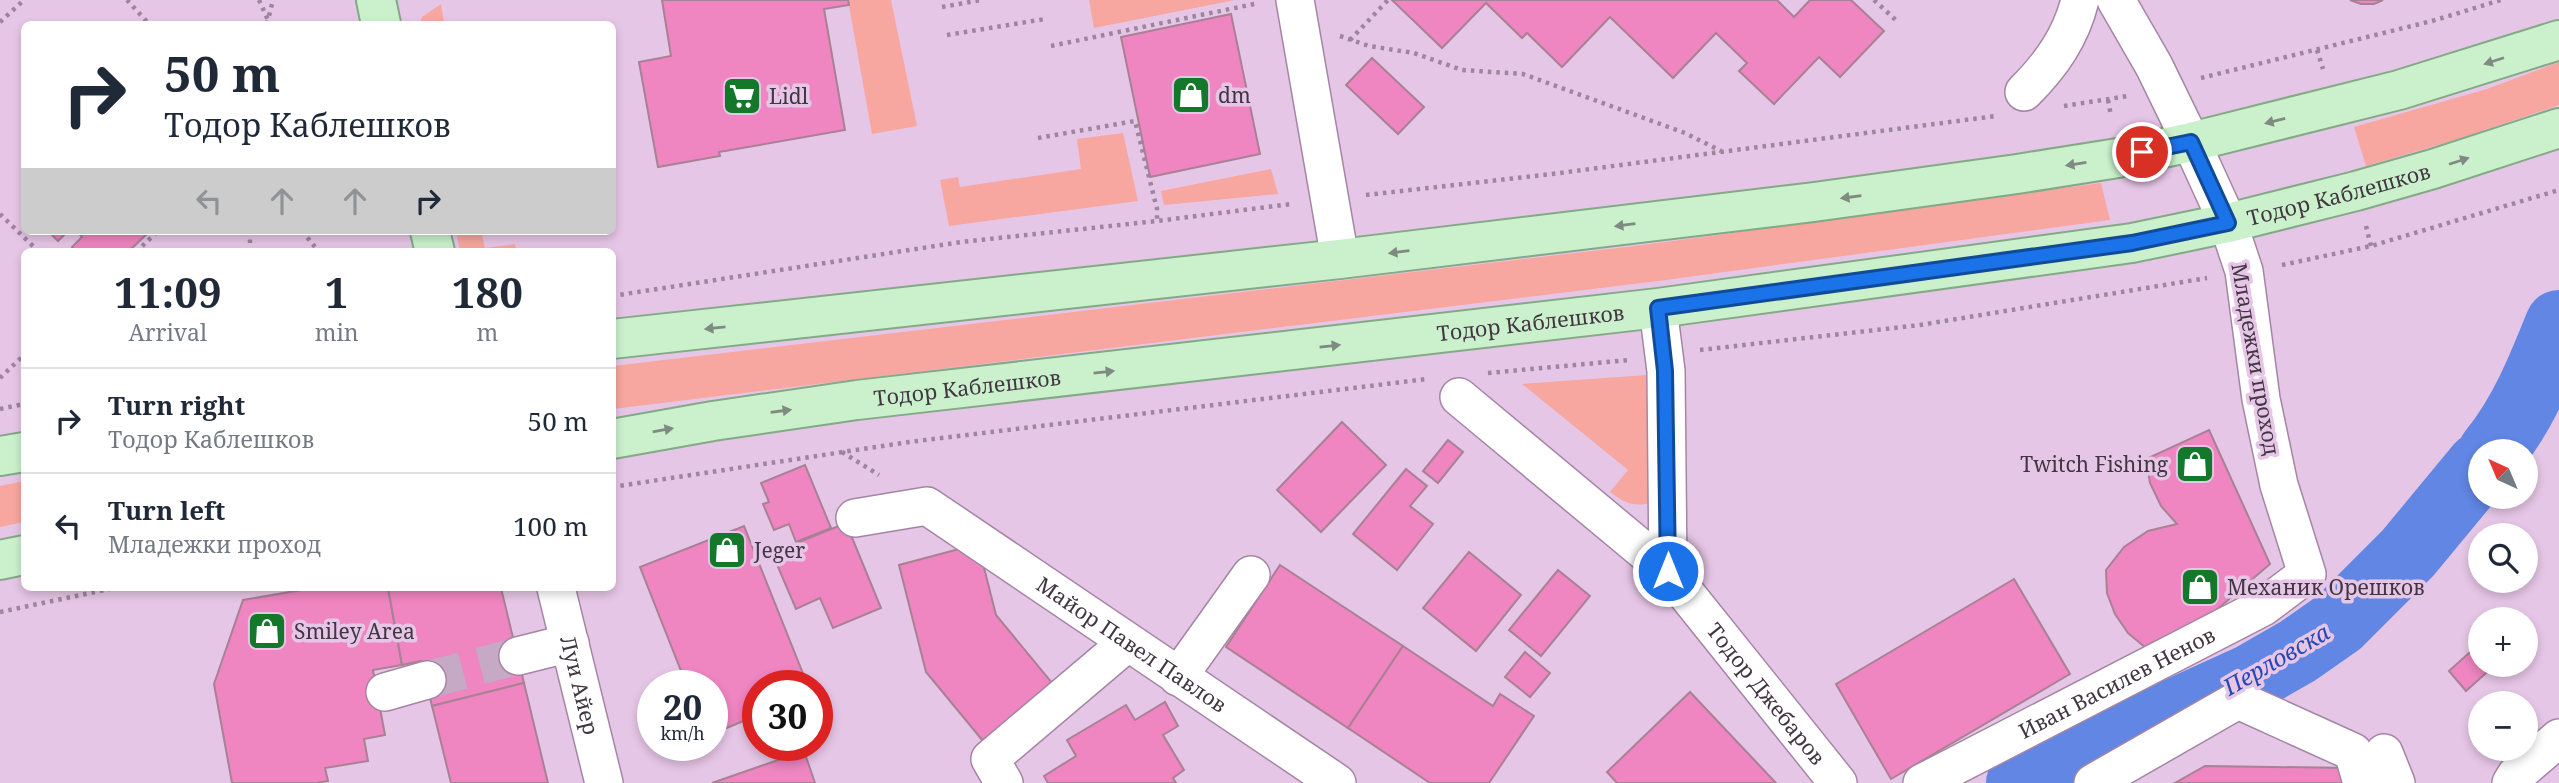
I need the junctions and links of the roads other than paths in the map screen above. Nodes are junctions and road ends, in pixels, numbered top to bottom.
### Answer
1 (376, 0) edge
2 (1295, 0) edge
3 (2080, 0) edge
4 (2116, 0) edge
5 (380, 21) edge
6 (2559, 40) edge
7 (2025, 105) road end
8 (2559, 128) edge
9 (2191, 142) junction
10 (2228, 223) junction
11 (1340, 259) junction
12 (1658, 308) junction
13 (616, 339) edge
14 (1457, 383) road end
15 (616, 438) edge
16 (21, 452) edge
17 (0, 456) edge
18 (855, 518) dead end
19 (21, 556) edge
20 (0, 560) edge
21 (1668, 571) junction
22 (2306, 574) joint
23 (1251, 575) dead end
24 (557, 591) edge
25 (570, 643) junction
26 (1127, 643) junction
27 (518, 656) tunnel mouth
28 (1178, 677) junction
29 (426, 680) tunnel mouth
30 (385, 692) dead end
31 (2559, 738) edge
32 (604, 783) edge
33 (1004, 783) edge
34 (1337, 783) edge
35 (1838, 783) edge
36 (1922, 783) edge
37 (2093, 783) edge
38 (2362, 783) edge
39 (2511, 783) edge

1 - 5 main road
2 - 11 street
3 - 7 street
4 - 9 street, Младежки проход
6 -> 9 main road
10 -> 8 main road, Тодор Каблешков
9 - 10 street, Младежки проход
9 -> 11 main road
10 - 12 main road, Тодор Каблешков
10 - 22 street, Младежки проход
11 -> 13 main road
15 -> 12 main road, Тодор Каблешков
12 - 21 street
14 - 21 street, Тодор Джебаров
16 - 17 main road
18 - 26 street, Майор Павел Павлов
19 - 20 main road
21 - 35 street, Тодор Джебаров
22 - 36 street, Иван Василев Ненов
23 - 28 street
24 - 25 street, Луи Айер
25 - 27 street
25 - 32 street, Луи Айер
26 - 28 street, Майор Павел Павлов
26 - 33 street
28 - 34 street, Майор Павел Павлов
29 - 30 street
31 - 39 street
37 - 38 street

